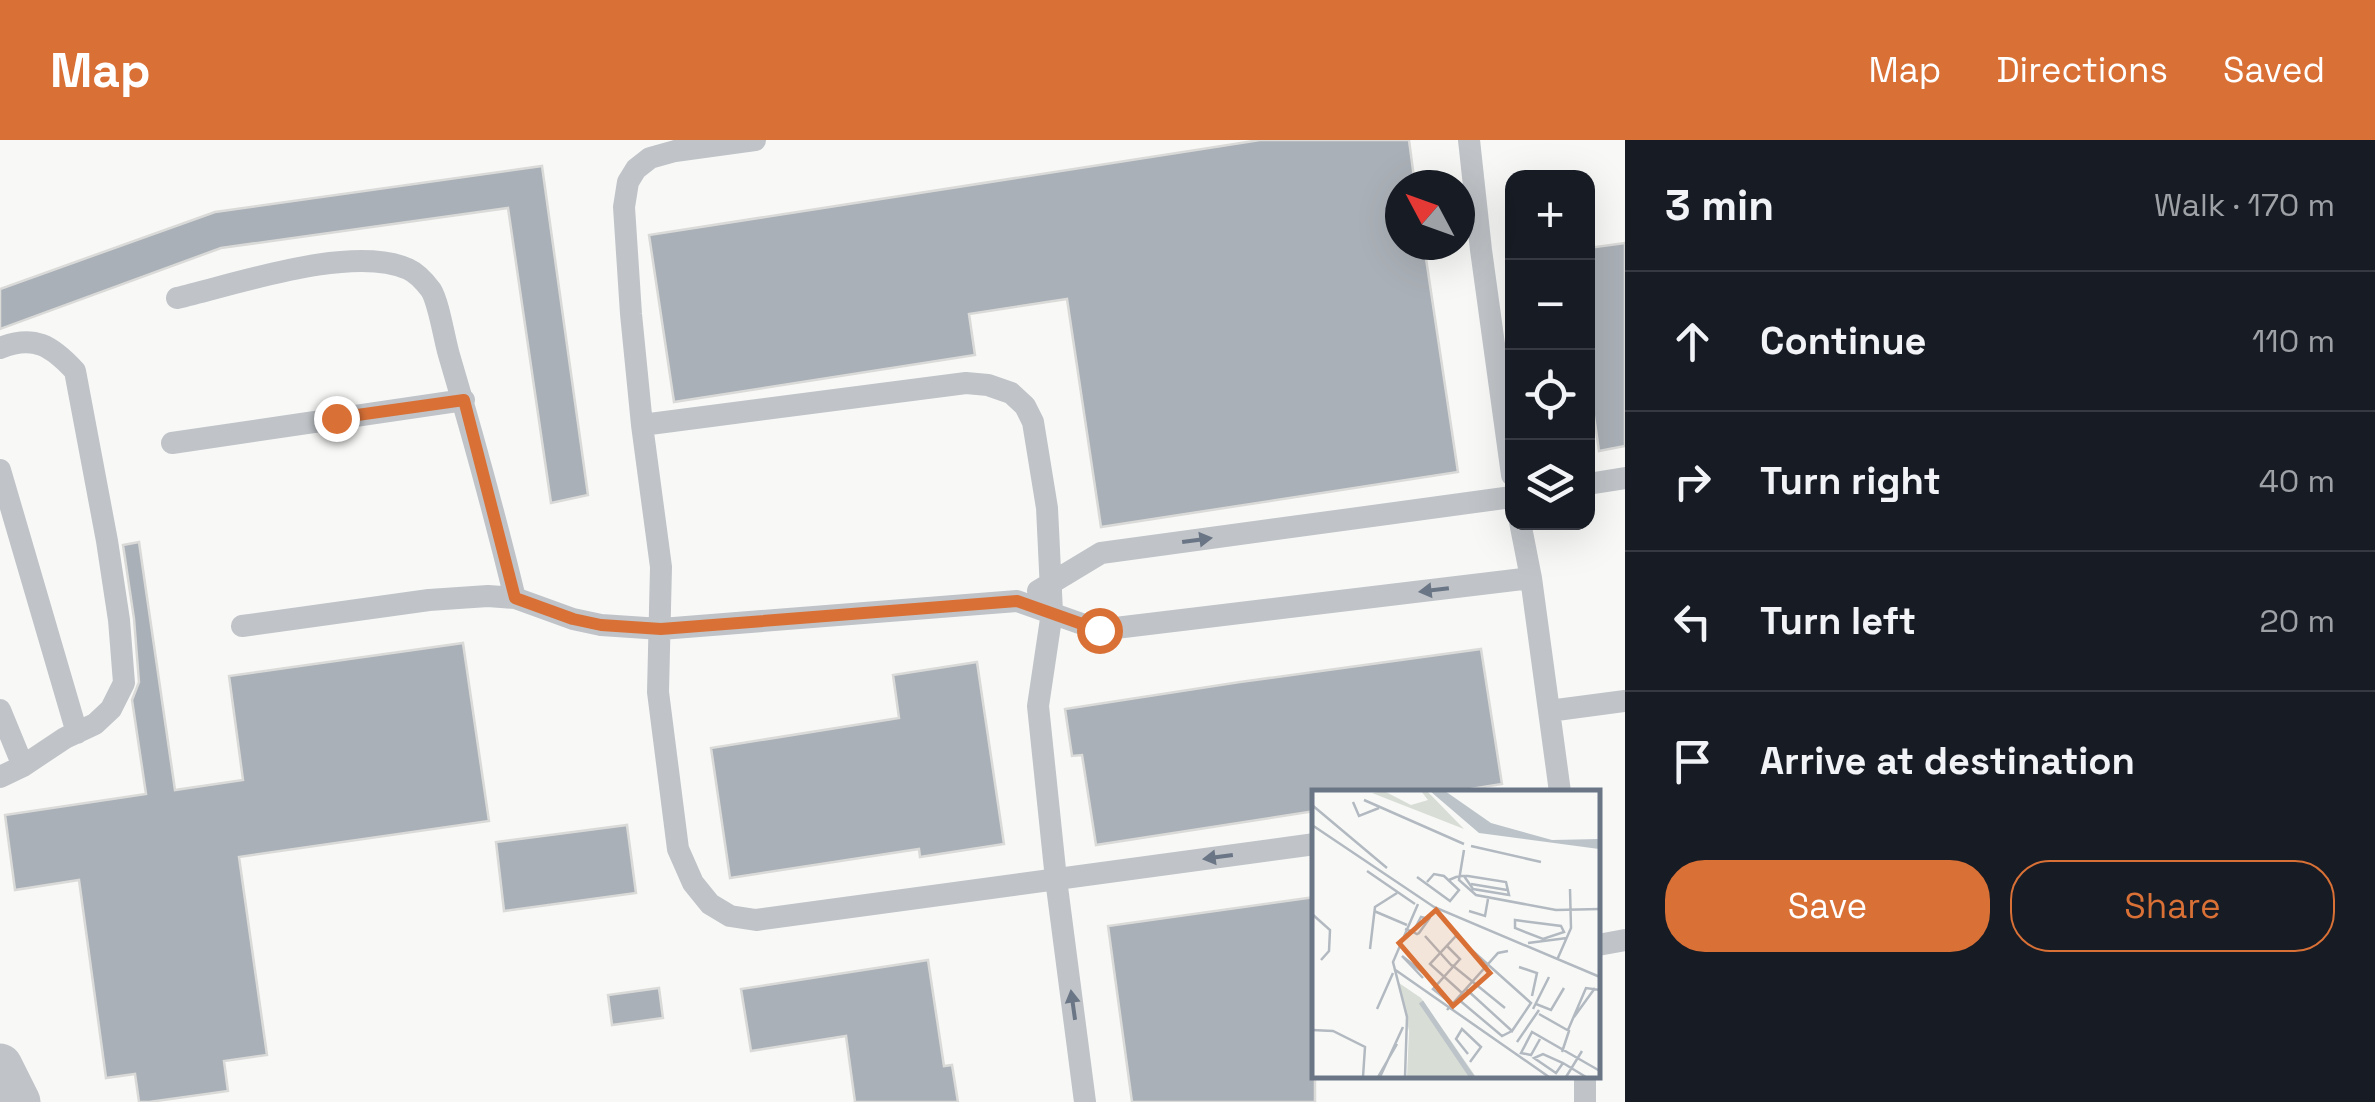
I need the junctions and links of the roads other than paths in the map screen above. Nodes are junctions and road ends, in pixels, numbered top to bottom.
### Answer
1 (755, 140) edge
2 (1469, 140) edge
3 (178, 298) dead end
4 (0, 348) edge
5 (464, 400) junction
6 (642, 426) junction
7 (1507, 440) edge
8 (172, 442) dead end
9 (0, 470) edge
10 (1625, 478) edge
11 (1595, 483) edge
12 (1505, 497) edge
13 (1521, 530) edge
14 (1530, 578) junction
15 (1049, 585) junction
16 (515, 598) junction
17 (1017, 601) junction
18 (1052, 612) junction
19 (242, 626) dead end
20 (661, 629) junction
21 (1625, 701) edge
22 (0, 710) edge
23 (1549, 712) junction
24 (77, 733) junction
25 (23, 766) junction
26 (0, 777) edge
27 (1560, 790) edge
28 (1312, 844) edge
29 (1056, 879) junction
30 (1625, 940) edge
31 (1600, 945) edge
32 (0, 1066) edge
33 (18, 1102) edge
34 (1084, 1102) edge

1 - 6 lane
2 - 7 lane
3 - 5 lane
4 - 24 lane
5 - 8 lane
5 - 16 lane
6 - 15 lane
6 - 20 lane
9 - 24 lane
10 - 11 lane
15 -> 12 lane
13 - 14 lane
14 -> 18 lane
14 - 23 lane
15 - 17 lane
15 - 18 lane
16 - 19 lane
16 - 20 lane
17 - 18 lane
17 - 20 lane
18 - 29 lane
20 - 29 lane
21 - 23 lane
22 - 25 lane
23 - 27 lane
24 - 25 lane
25 - 26 lane
28 -> 29 lane
34 -> 29 lane
30 - 31 lane
32 - 33 street

